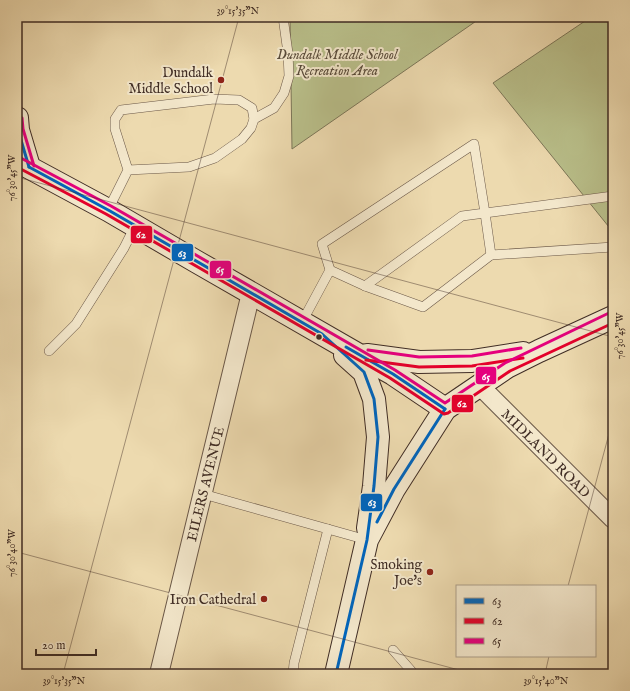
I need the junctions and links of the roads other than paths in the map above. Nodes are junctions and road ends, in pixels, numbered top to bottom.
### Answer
1 (283, 17) edge
2 (17, 118) edge
3 (254, 119) junction
4 (23, 164) edge
5 (128, 170) junction
6 (613, 196) edge
7 (108, 210) junction
8 (485, 212) junction
9 (135, 226) junction
10 (613, 247) edge
11 (491, 255) junction
12 (330, 270) junction
13 (365, 286) junction
14 (251, 293) junction
15 (613, 317) edge
16 (302, 322) junction
17 (322, 334) junction
18 (49, 351) dead end
19 (539, 351) junction
20 (358, 354) junction
21 (480, 386) junction
22 (445, 409) junction
23 (203, 494) junction
24 (613, 520) edge
25 (328, 530) junction
26 (367, 540) junction
27 (393, 650) dead end
28 (337, 673) edge
29 (159, 674) edge
30 (293, 674) edge
31 (414, 674) edge

1 - 3 lane
2 - 4 street
3 - 5 lane
3 - 5 lane
4 - 7 street
5 - 7 lane
6 - 8 lane
7 - 9 street
8 - 11 lane
8 - 12 lane
8 - 13 lane
9 - 14 street
9 - 18 lane
10 - 11 lane
11 - 13 lane
12 - 13 lane
12 - 16 lane
14 - 16 street
14 - 23 street, EILERS AVENUE
15 - 19 street
16 - 17 street
17 - 20 street
17 - 26 street
19 - 20 street
19 - 21 street
20 - 22 street
21 - 22 street
21 - 24 street, MIDLAND ROAD
22 - 26 street
23 - 25 lane
23 - 29 street, EILERS AVENUE
25 - 26 lane
25 - 30 lane
26 - 28 street
27 - 31 lane

